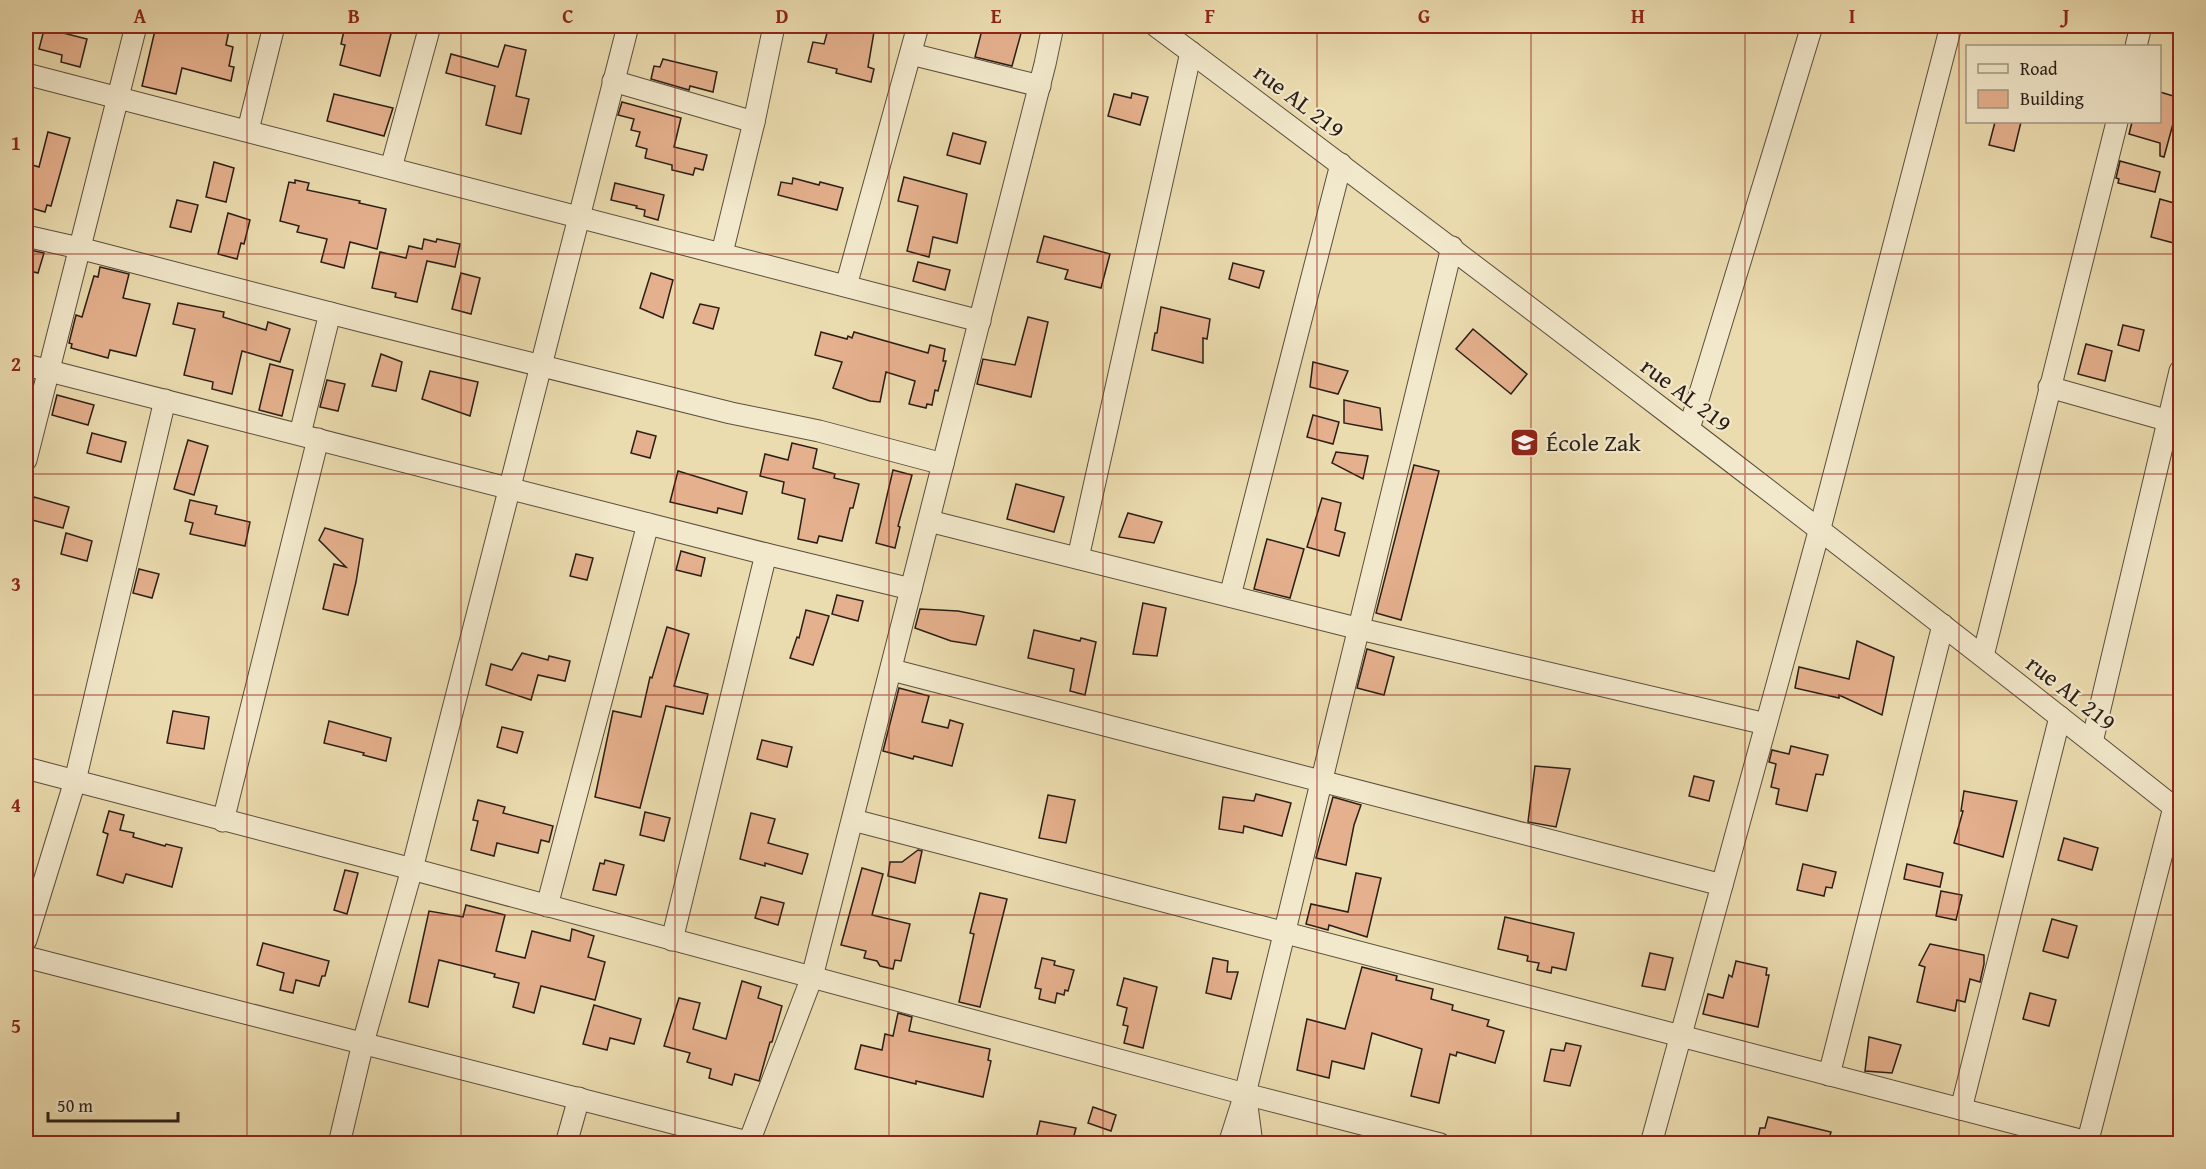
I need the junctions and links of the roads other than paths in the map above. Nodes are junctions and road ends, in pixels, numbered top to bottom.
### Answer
1 (136, 26) edge
2 (274, 26) edge
3 (430, 26) edge
4 (628, 26) edge
5 (774, 26) edge
6 (918, 26) edge
7 (1053, 26) edge
8 (1156, 26) edge
9 (1812, 26) edge
10 (1951, 26) edge
11 (2141, 26) edge
12 (2136, 45) edge
13 (1191, 52) junction
14 (911, 54) junction
15 (26, 74) edge
16 (613, 81) junction
17 (1040, 86) junction
18 (118, 97) junction
19 (754, 122) junction
20 (2117, 123) edge
21 (248, 130) junction
22 (1341, 164) junction
23 (391, 168) junction
24 (579, 216) junction
25 (26, 236) edge
26 (1452, 247) junction
27 (80, 248) junction
28 (722, 253) junction
29 (846, 286) junction
30 (330, 313) junction
31 (980, 321) junction
32 (26, 364) edge
33 (541, 366) junction
34 (48, 370) junction
35 (2181, 371) edge
36 (2049, 387) junction
37 (165, 400) junction
38 (2175, 423) edge
39 (1689, 429) junction
40 (309, 437) junction
41 (26, 460) edge
42 (943, 465) junction
43 (509, 487) junction
44 (929, 521) junction
45 (648, 524) junction
46 (1820, 528) junction
47 (766, 554) junction
48 (1078, 558) junction
49 (911, 589) junction
50 (1230, 596) junction
51 (1943, 625) junction
52 (1360, 629) junction
53 (1983, 656) junction
54 (892, 670) junction
55 (2060, 717) junction
56 (1766, 724) junction
57 (2092, 742) junction
58 (26, 768) edge
59 (75, 781) junction
60 (1322, 782) junction
61 (2177, 809) edge
62 (854, 820) junction
63 (223, 821) junction
64 (412, 869) junction
65 (1722, 885) junction
66 (547, 906) junction
67 (1285, 933) junction
68 (26, 939) edge
69 (672, 940) junction
70 (26, 957) edge
71 (812, 977) junction
72 (1681, 1036) junction
73 (363, 1043) junction
74 (1829, 1075) junction
75 (1245, 1094) junction
76 (579, 1098) junction
77 (1961, 1109) junction
78 (717, 1139) edge
79 (339, 1143) edge
80 (566, 1143) edge
81 (752, 1143) edge
82 (1229, 1143) edge
83 (1252, 1143) edge
84 (1440, 1143) edge
85 (1651, 1143) edge
86 (2087, 1143) edge

1 - 18 street
2 - 21 street
3 - 23 street
4 - 16 street
5 - 19 street
6 - 14 street
7 - 17 street
8 - 13 street, rue AL 219
9 - 39 street
10 - 46 street
11 - 12 street
13 - 22 street, rue AL 219
13 - 48 street
14 - 17 street
14 - 29 street
15 - 18 street
16 - 19 street
16 - 24 street
17 - 31 street
18 - 21 street
18 - 27 street
19 - 28 street
20 - 36 street
21 - 23 street
22 - 26 street, rue AL 219
22 - 50 street
23 - 24 street
24 - 28 street
24 - 33 street
25 - 27 street
26 - 39 street, rue AL 219
26 - 52 street
27 - 30 street
27 - 34 street
28 - 29 street
29 - 31 street
30 - 33 street
30 - 40 street
31 - 42 street
32 - 34 street
33 - 42 street
33 - 43 street
34 - 37 street
34 - 41 street
35 - 38 street
36 - 38 street
36 - 53 street
37 - 40 street
37 - 59 street
38 - 57 street
39 - 46 street, rue AL 219
40 - 43 street
40 - 63 street
42 - 44 street
43 - 45 street
43 - 64 street
44 - 48 street
44 - 49 street
45 - 47 street
45 - 66 street
46 - 51 street, rue AL 219
46 - 56 street
47 - 49 street
47 - 69 street
48 - 50 street
49 - 54 street
50 - 52 street
51 - 53 street, rue AL 219
51 - 74 street
52 - 56 street
52 - 60 street
53 - 55 street, rue AL 219
54 - 60 street
54 - 62 street
55 - 57 street, rue AL 219
55 - 77 street
56 - 65 street
57 - 61 street, rue AL 219
58 - 59 street
59 - 63 street
59 - 68 street
60 - 65 street
60 - 67 street
61 - 86 street
62 - 67 street
62 - 71 street
63 - 64 street
64 - 66 street
64 - 73 street
65 - 72 street
66 - 69 street
67 - 72 street
67 - 75 street
69 - 71 street
70 - 73 street
71 - 75 street
71 - 81 street
72 - 74 street
72 - 85 street
73 - 76 street
73 - 79 street
74 - 77 street
75 - 82 street
75 - 83 street
75 - 84 street
76 - 78 street
76 - 80 street
77 - 86 street
78 - 81 street

